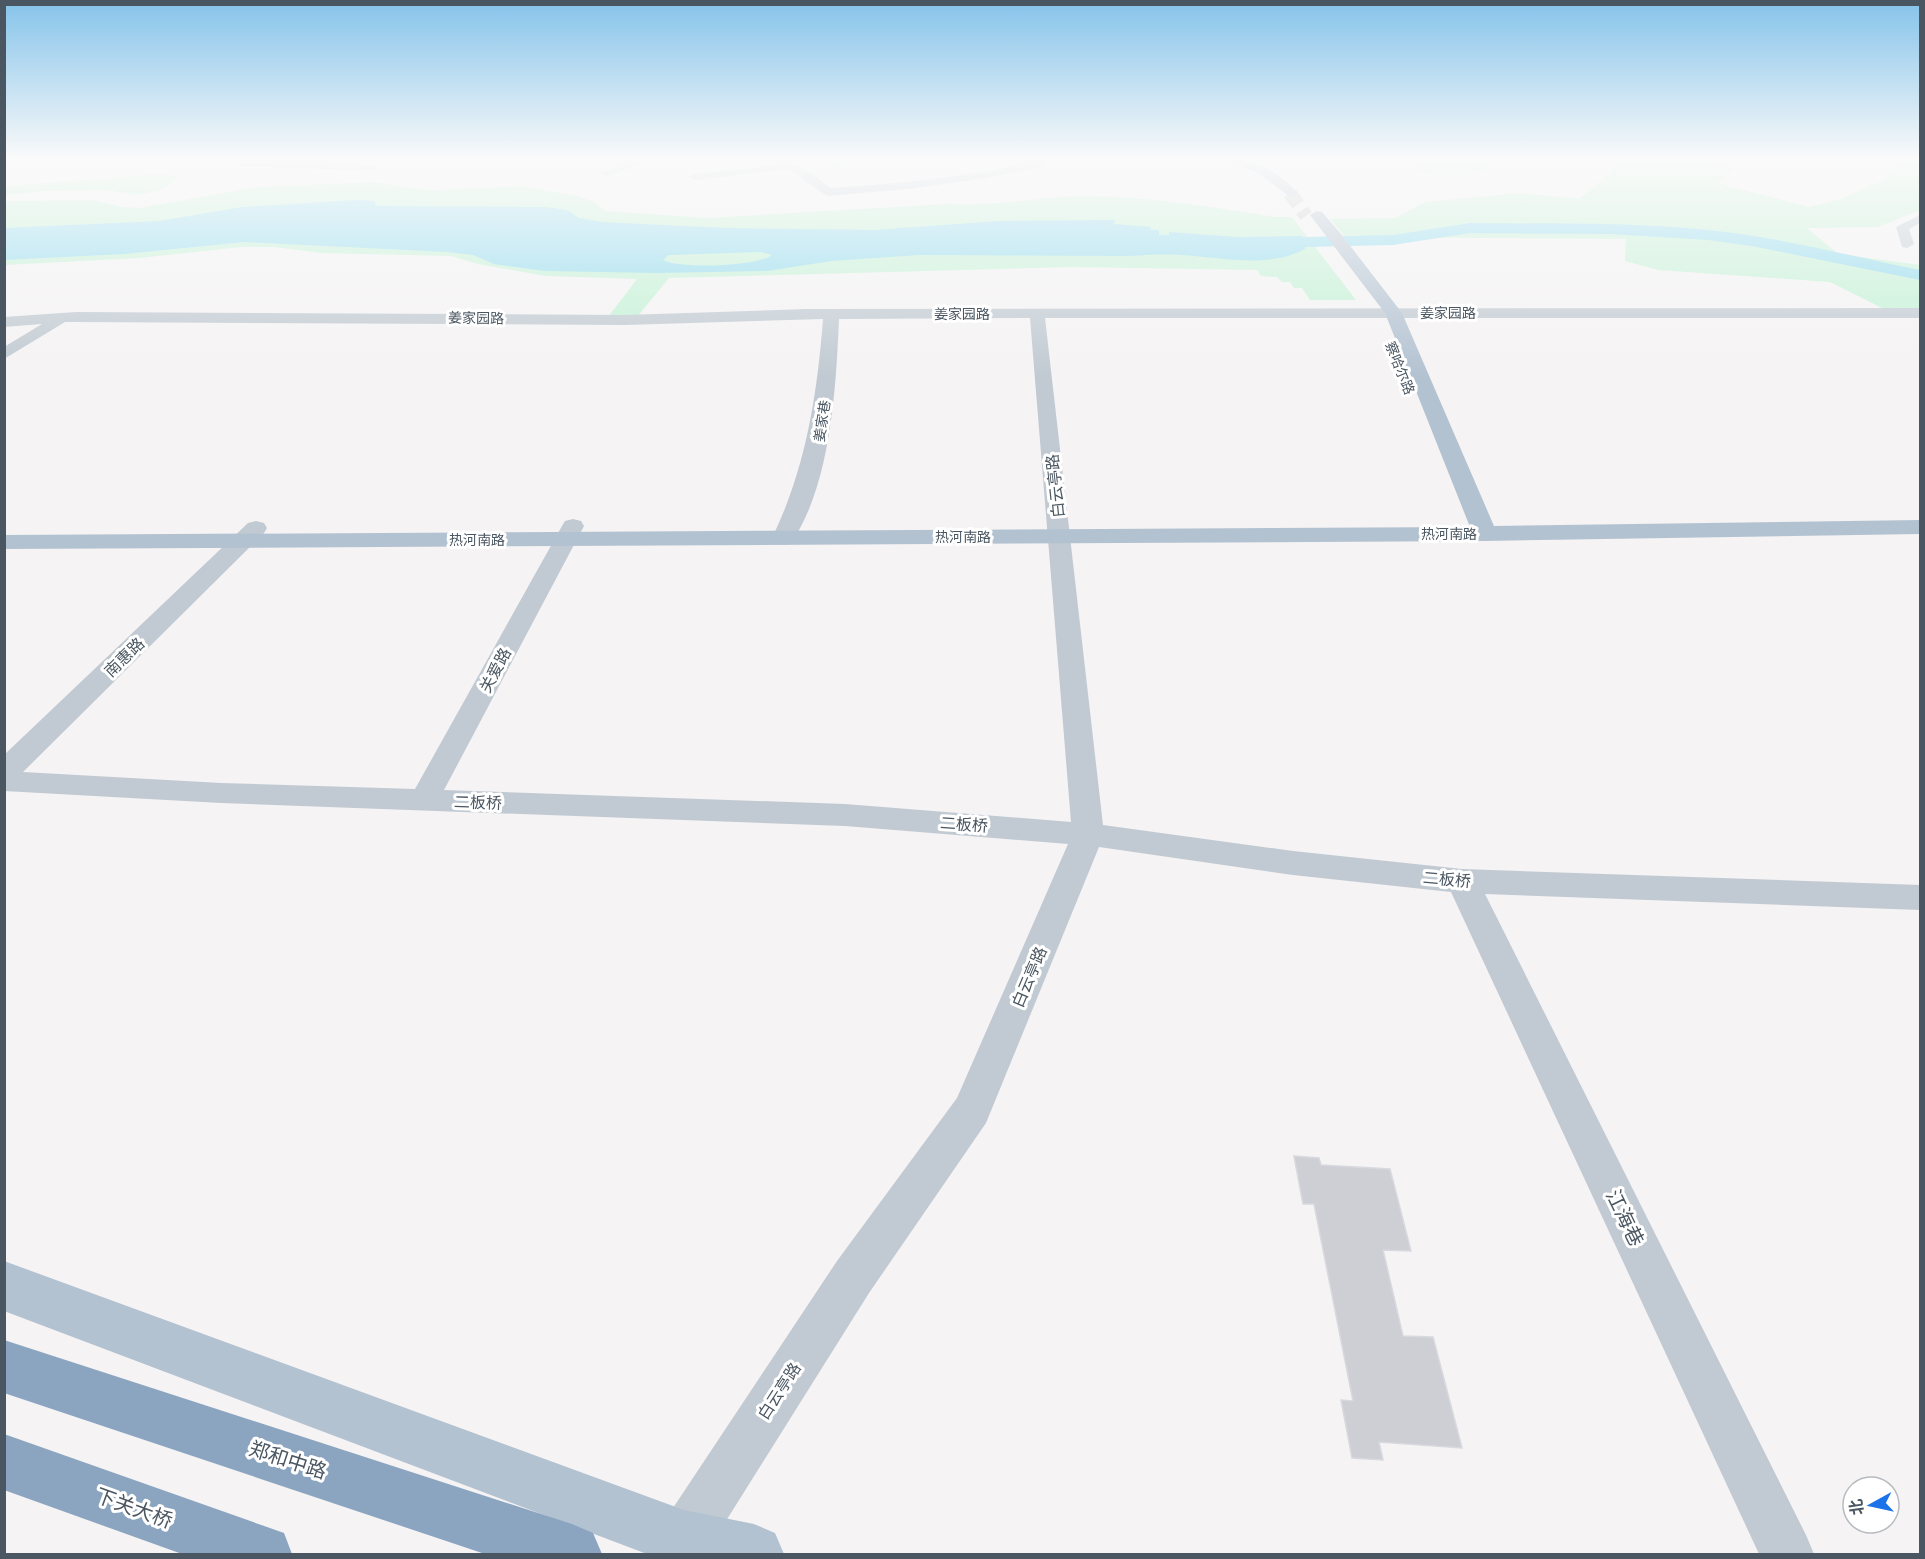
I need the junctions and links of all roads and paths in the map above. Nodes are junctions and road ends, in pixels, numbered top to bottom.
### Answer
1 (1326, 232) tunnel mouth
2 (1903, 232) edge
3 (1907, 244) dead end
4 (1386, 313) junction
5 (1920, 313) edge
6 (831, 314) junction
7 (1037, 314) junction
8 (65, 318) junction
9 (4, 322) edge
10 (4, 354) edge
11 (1920, 521) edge
12 (1920, 527) edge
13 (4, 529) edge
14 (1059, 530) junction
15 (1475, 530) junction
16 (787, 531) junction
17 (569, 532) junction
18 (250, 534) junction
19 (4, 542) edge
20 (4, 773) edge
21 (4, 781) edge
22 (424, 800) junction
23 (1088, 834) junction
24 (1462, 881) junction
25 (1920, 897) edge
26 (4, 1286) edge
27 (4, 1366) edge
28 (4, 1462) edge
29 (682, 1547) edge
30 (263, 1554) edge
31 (572, 1554) edge
32 (754, 1554) edge
33 (1787, 1554) edge

1 - 4 main road, 察哈尔路
2 - 3 street
4 - 5 street, 姜家园路
4 - 7 street, 姜家园路
4 - 15 main road, 察哈尔路
6 - 7 street, 姜家园路
6 - 8 street, 姜家园路
6 - 16 street, 姜家巷
7 - 14 street, 白云亭路
8 - 9 street, 姜家园路
8 - 10 street
11 - 15 main road, 热河南路
12 - 15 main road, 热河南路
13 - 18 main road, 热河南路
14 - 15 main road, 热河南路
14 - 16 main road, 热河南路
14 - 23 street, 白云亭路
16 - 17 main road, 热河南路
17 - 18 main road, 热河南路
17 - 22 street, 关爱路
18 - 19 main road, 热河南路
18 - 20 street, 南惠路
21 - 22 street, 二板桥
22 - 23 street, 二板桥
23 - 24 street, 二板桥
23 - 29 street, 白云亭路
24 - 25 street, 二板桥
24 - 33 street, 江海巷
26 - 29 main road
27 - 31 highway, 郑和中路
28 - 30 highway, 下关大桥
29 - 32 main road

